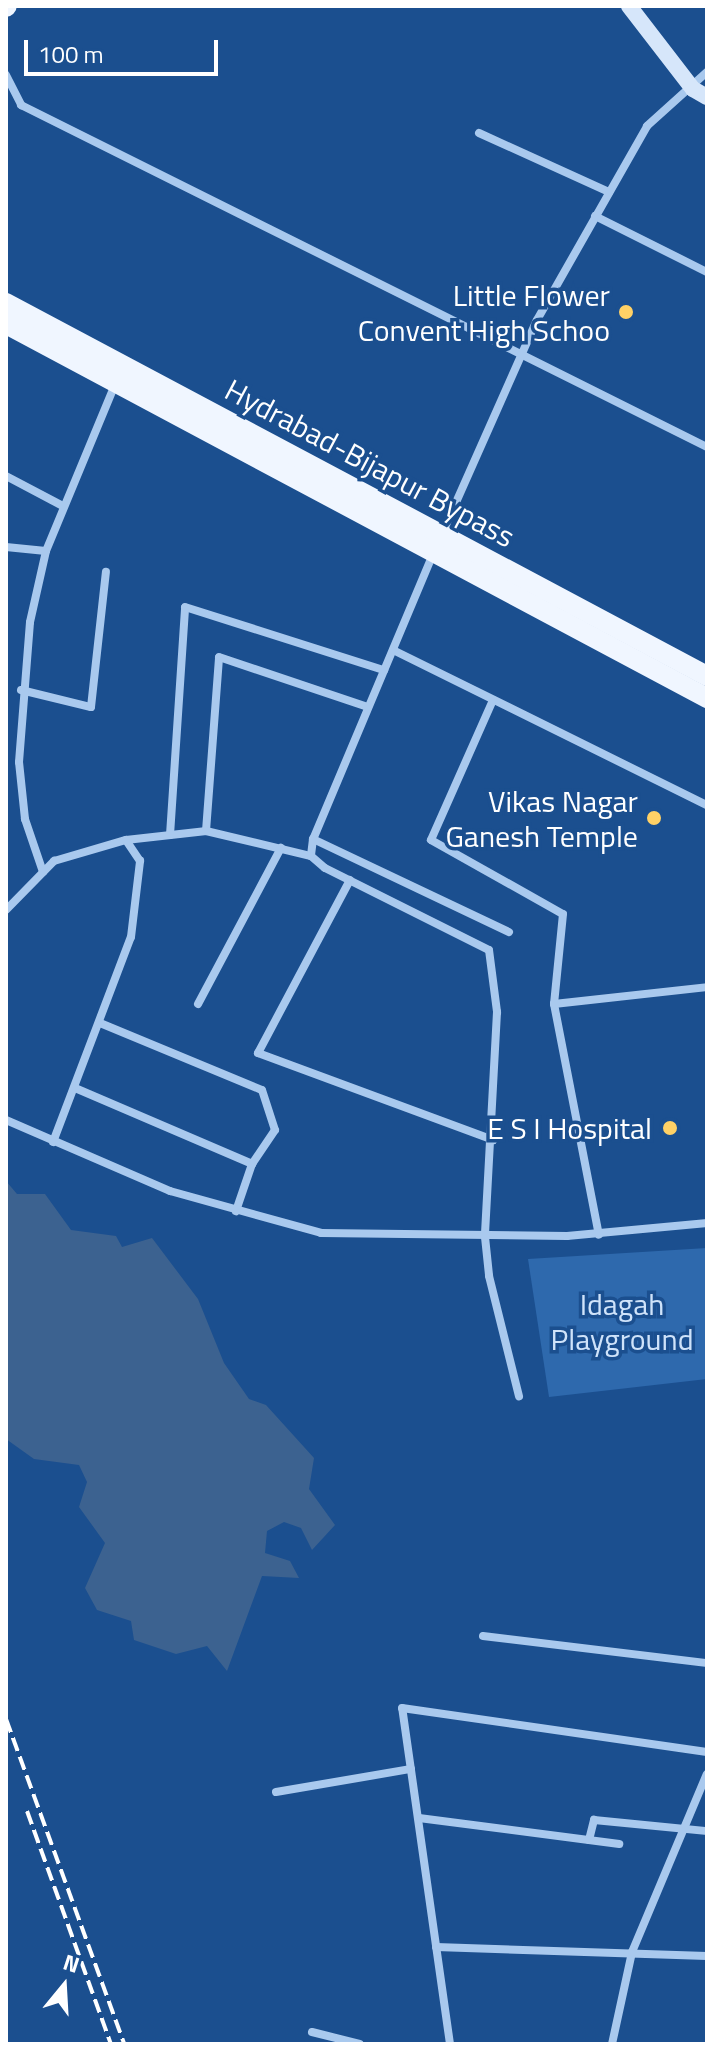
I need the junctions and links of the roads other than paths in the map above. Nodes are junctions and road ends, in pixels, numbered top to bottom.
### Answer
1 (629, 6) edge
2 (707, 72) edge
3 (6, 75) edge
4 (700, 93) edge
5 (479, 133) dead end
6 (609, 192) junction
7 (595, 216) junction
8 (707, 272) edge
9 (6, 303) edge
10 (6, 324) edge
11 (523, 351) junction
12 (116, 381) junction
13 (707, 447) edge
14 (6, 476) edge
15 (63, 506) junction
16 (438, 543) junction
17 (6, 547) edge
18 (46, 551) junction
19 (106, 572) dead end
20 (393, 650) junction
21 (384, 670) junction
22 (707, 676) edge
23 (21, 690) junction
24 (707, 698) edge
25 (493, 700) junction
26 (368, 707) junction
27 (707, 805) edge
28 (206, 831) junction
29 (170, 835) junction
30 (313, 839) junction
31 (126, 840) junction
32 (281, 848) junction
33 (311, 856) junction
34 (43, 872) junction
35 (350, 880) junction
36 (6, 910) edge
37 (509, 932) dead end
38 (707, 987) edge
39 (198, 1004) dead end
40 (554, 1004) junction
41 (100, 1023) junction
42 (75, 1088) junction
43 (6, 1120) edge
44 (493, 1140) junction
45 (53, 1142) junction
46 (252, 1164) junction
47 (236, 1211) junction
48 (707, 1223) edge
49 (599, 1235) junction
50 (485, 1237) junction
51 (519, 1396) dead end
52 (483, 1636) dead end
53 (707, 1663) edge
54 (707, 1752) edge
55 (411, 1769) junction
56 (707, 1774) edge
57 (276, 1792) dead end
58 (419, 1818) junction
59 (686, 1831) junction
60 (707, 1831) edge
61 (589, 1840) junction
62 (619, 1844) dead end
63 (436, 1947) junction
64 (632, 1952) junction
65 (707, 1956) edge
66 (312, 2032) dead end
67 (360, 2044) edge
68 (450, 2044) edge
69 (612, 2044) edge

1 - 4 main road
2 - 4 street
3 - 11 street
4 - 6 street
5 - 6 street
6 - 7 street
7 - 8 street
7 - 11 street
9 - 16 main road, Hydrabad-Bijapur Bypass
10 - 12 main road
11 - 13 street
11 - 16 street
12 - 15 street
12 - 16 main road
14 - 15 street
15 - 18 street
16 - 20 street
16 - 22 main road, Hydrabad-Bijapur Bypass
16 - 24 main road
17 - 18 street
18 - 23 street
19 - 23 street
20 - 21 street
20 - 25 street
21 - 26 street
21 - 29 street
23 - 34 street
25 - 27 street
25 - 40 street
26 - 28 street
26 - 30 street
28 - 29 street
28 - 32 street
29 - 31 street
30 - 33 street
30 - 37 street
31 - 34 street
31 - 41 street
32 - 33 street
32 - 39 street
33 - 35 street
34 - 36 street
35 - 44 street
35 - 44 street
38 - 40 street
40 - 49 street
41 - 42 street
41 - 46 street
42 - 45 street
42 - 46 street
43 - 45 street
44 - 50 street
45 - 47 street
46 - 47 street
47 - 50 street
48 - 49 street
49 - 50 street
50 - 51 street
52 - 53 street
54 - 55 street
55 - 57 street
55 - 58 street
56 - 59 street
58 - 61 street
58 - 63 street
59 - 60 street
59 - 61 street
59 - 64 street
61 - 62 street
63 - 64 street
63 - 68 street
64 - 65 street
64 - 69 street
66 - 67 street

